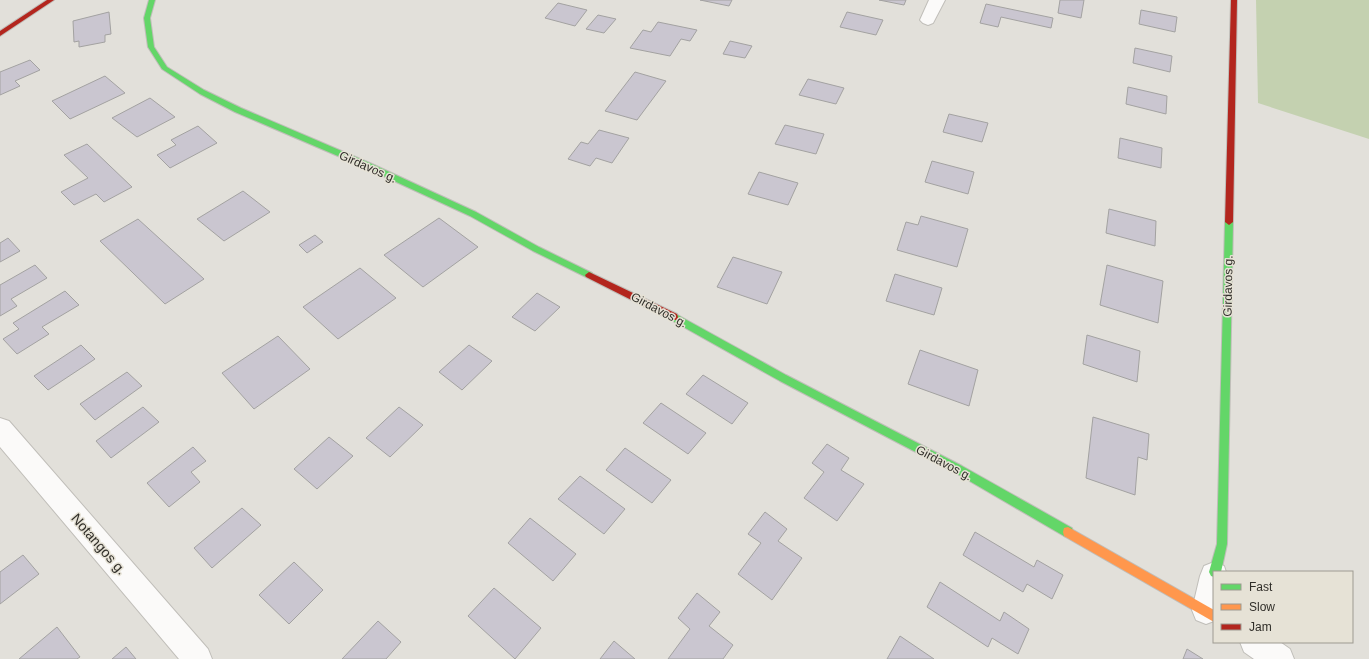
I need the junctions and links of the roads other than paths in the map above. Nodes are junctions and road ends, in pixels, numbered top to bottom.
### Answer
1 (51, 0) edge
2 (152, 0) edge
3 (937, 0) edge
4 (1234, 0) edge
5 (928, 20) dead end
6 (0, 34) edge
7 (0, 429) edge
8 (1215, 571) edge
9 (1213, 585) edge
10 (1210, 613) edge
11 (1256, 643) edge
12 (198, 659) edge
13 (1280, 659) edge

1 - 6 street
2 - 10 street, Girdavos g.
3 - 5 street
4 - 8 street, Girdavos g.
7 - 12 street, Notangos g.
9 - 10 street, Girdavos g.
11 - 13 street

